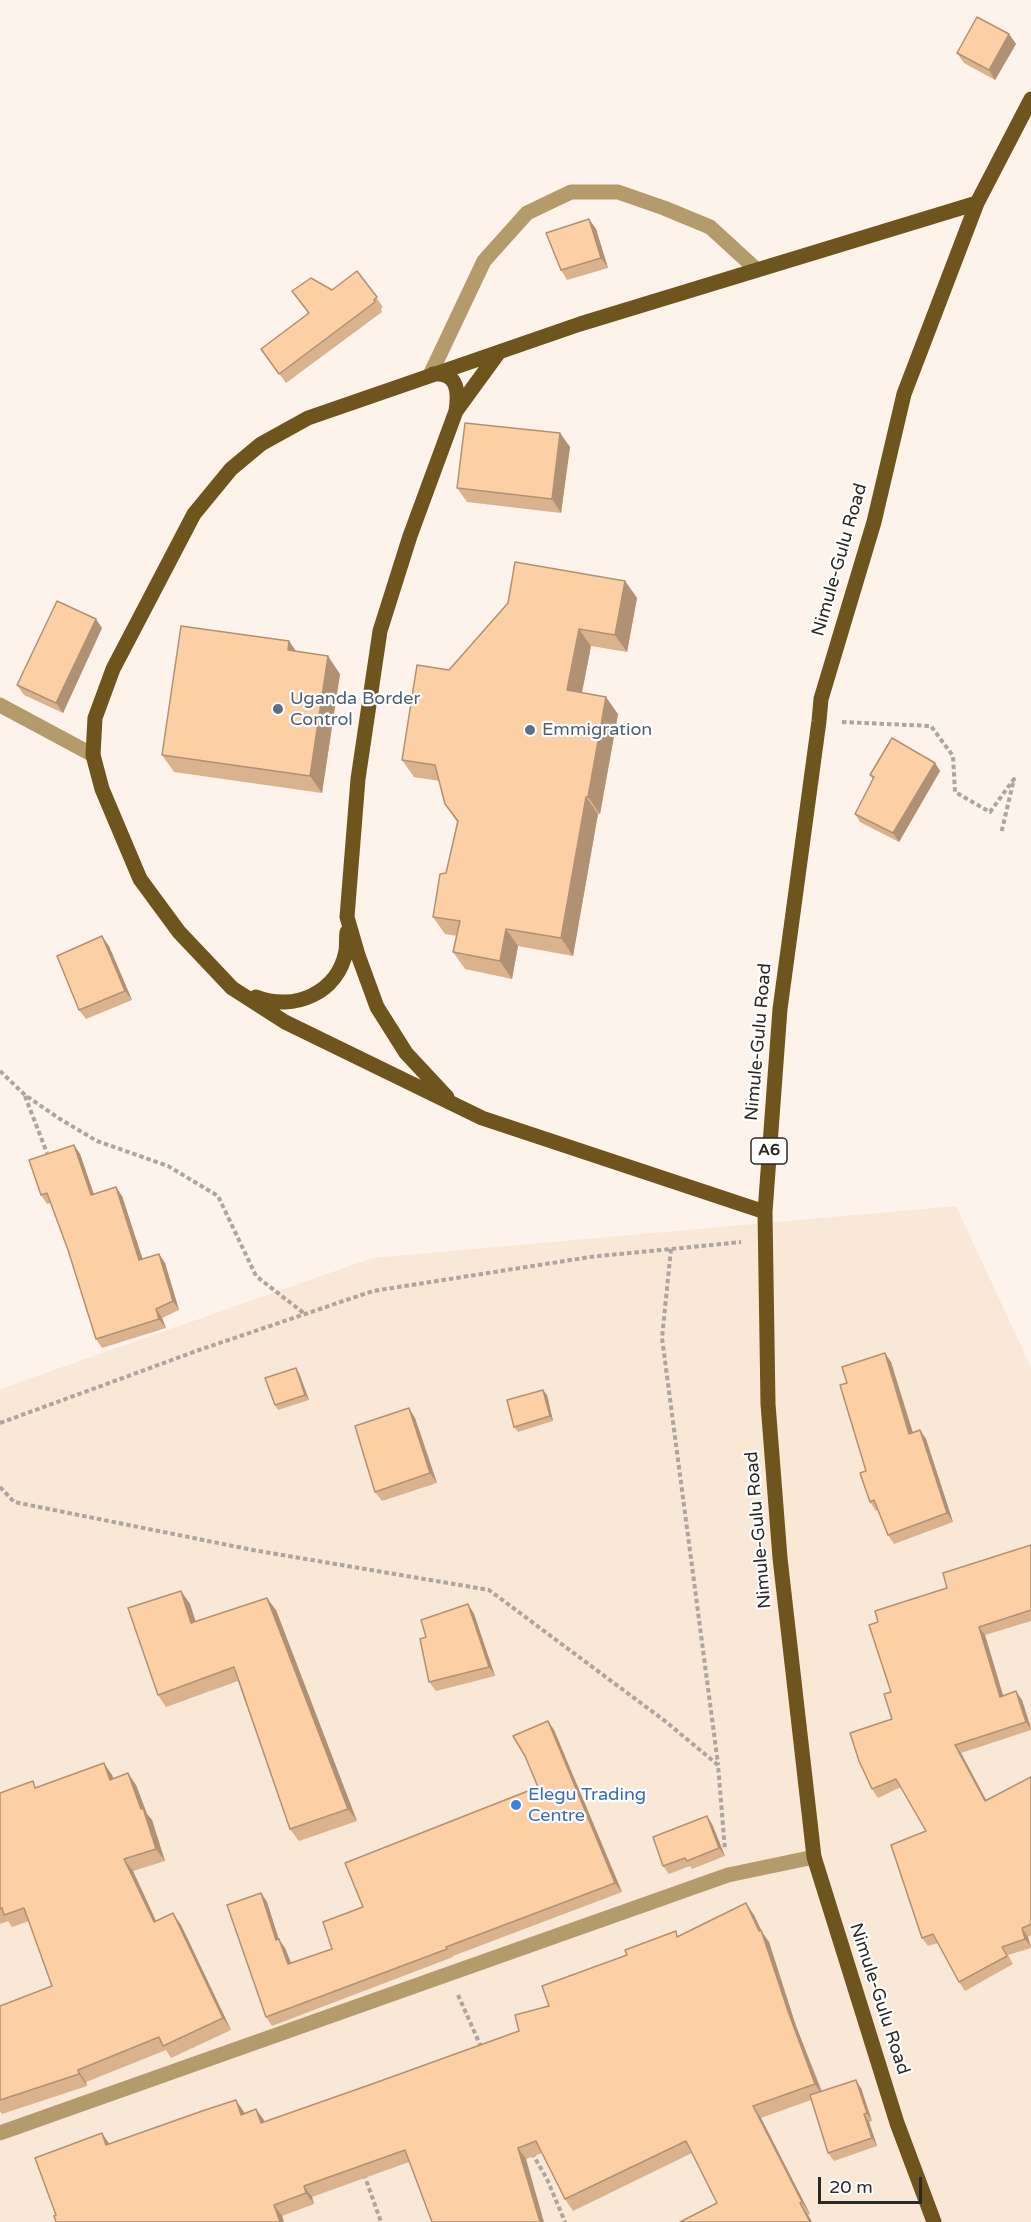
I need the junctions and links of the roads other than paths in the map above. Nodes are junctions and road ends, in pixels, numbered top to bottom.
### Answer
1 (1031, 99) edge
2 (978, 203) junction
3 (757, 270) junction
4 (499, 352) junction
5 (430, 375) junction
6 (456, 411) junction
7 (0, 705) edge
8 (93, 755) junction
9 (347, 917) junction
10 (232, 988) junction
11 (453, 1104) junction
12 (765, 1212) junction
13 (813, 1857) junction
14 (0, 2133) edge
15 (934, 2222) edge

1 - 2 main road, Nimule-Gulu Road / A6
2 - 3 main road
2 - 12 main road, Nimule-Gulu Road / A6
3 - 4 main road
3 - 5 street
4 - 5 main road
4 - 6 main road
5 - 6 main road
5 - 8 main road
6 - 9 main road
7 - 8 street
8 - 10 main road
9 - 10 main road
9 - 11 main road
10 - 11 main road
11 - 12 main road
12 - 13 main road, Nimule-Gulu Road / A6
13 - 14 street
13 - 15 main road, Nimule-Gulu Road / A6

